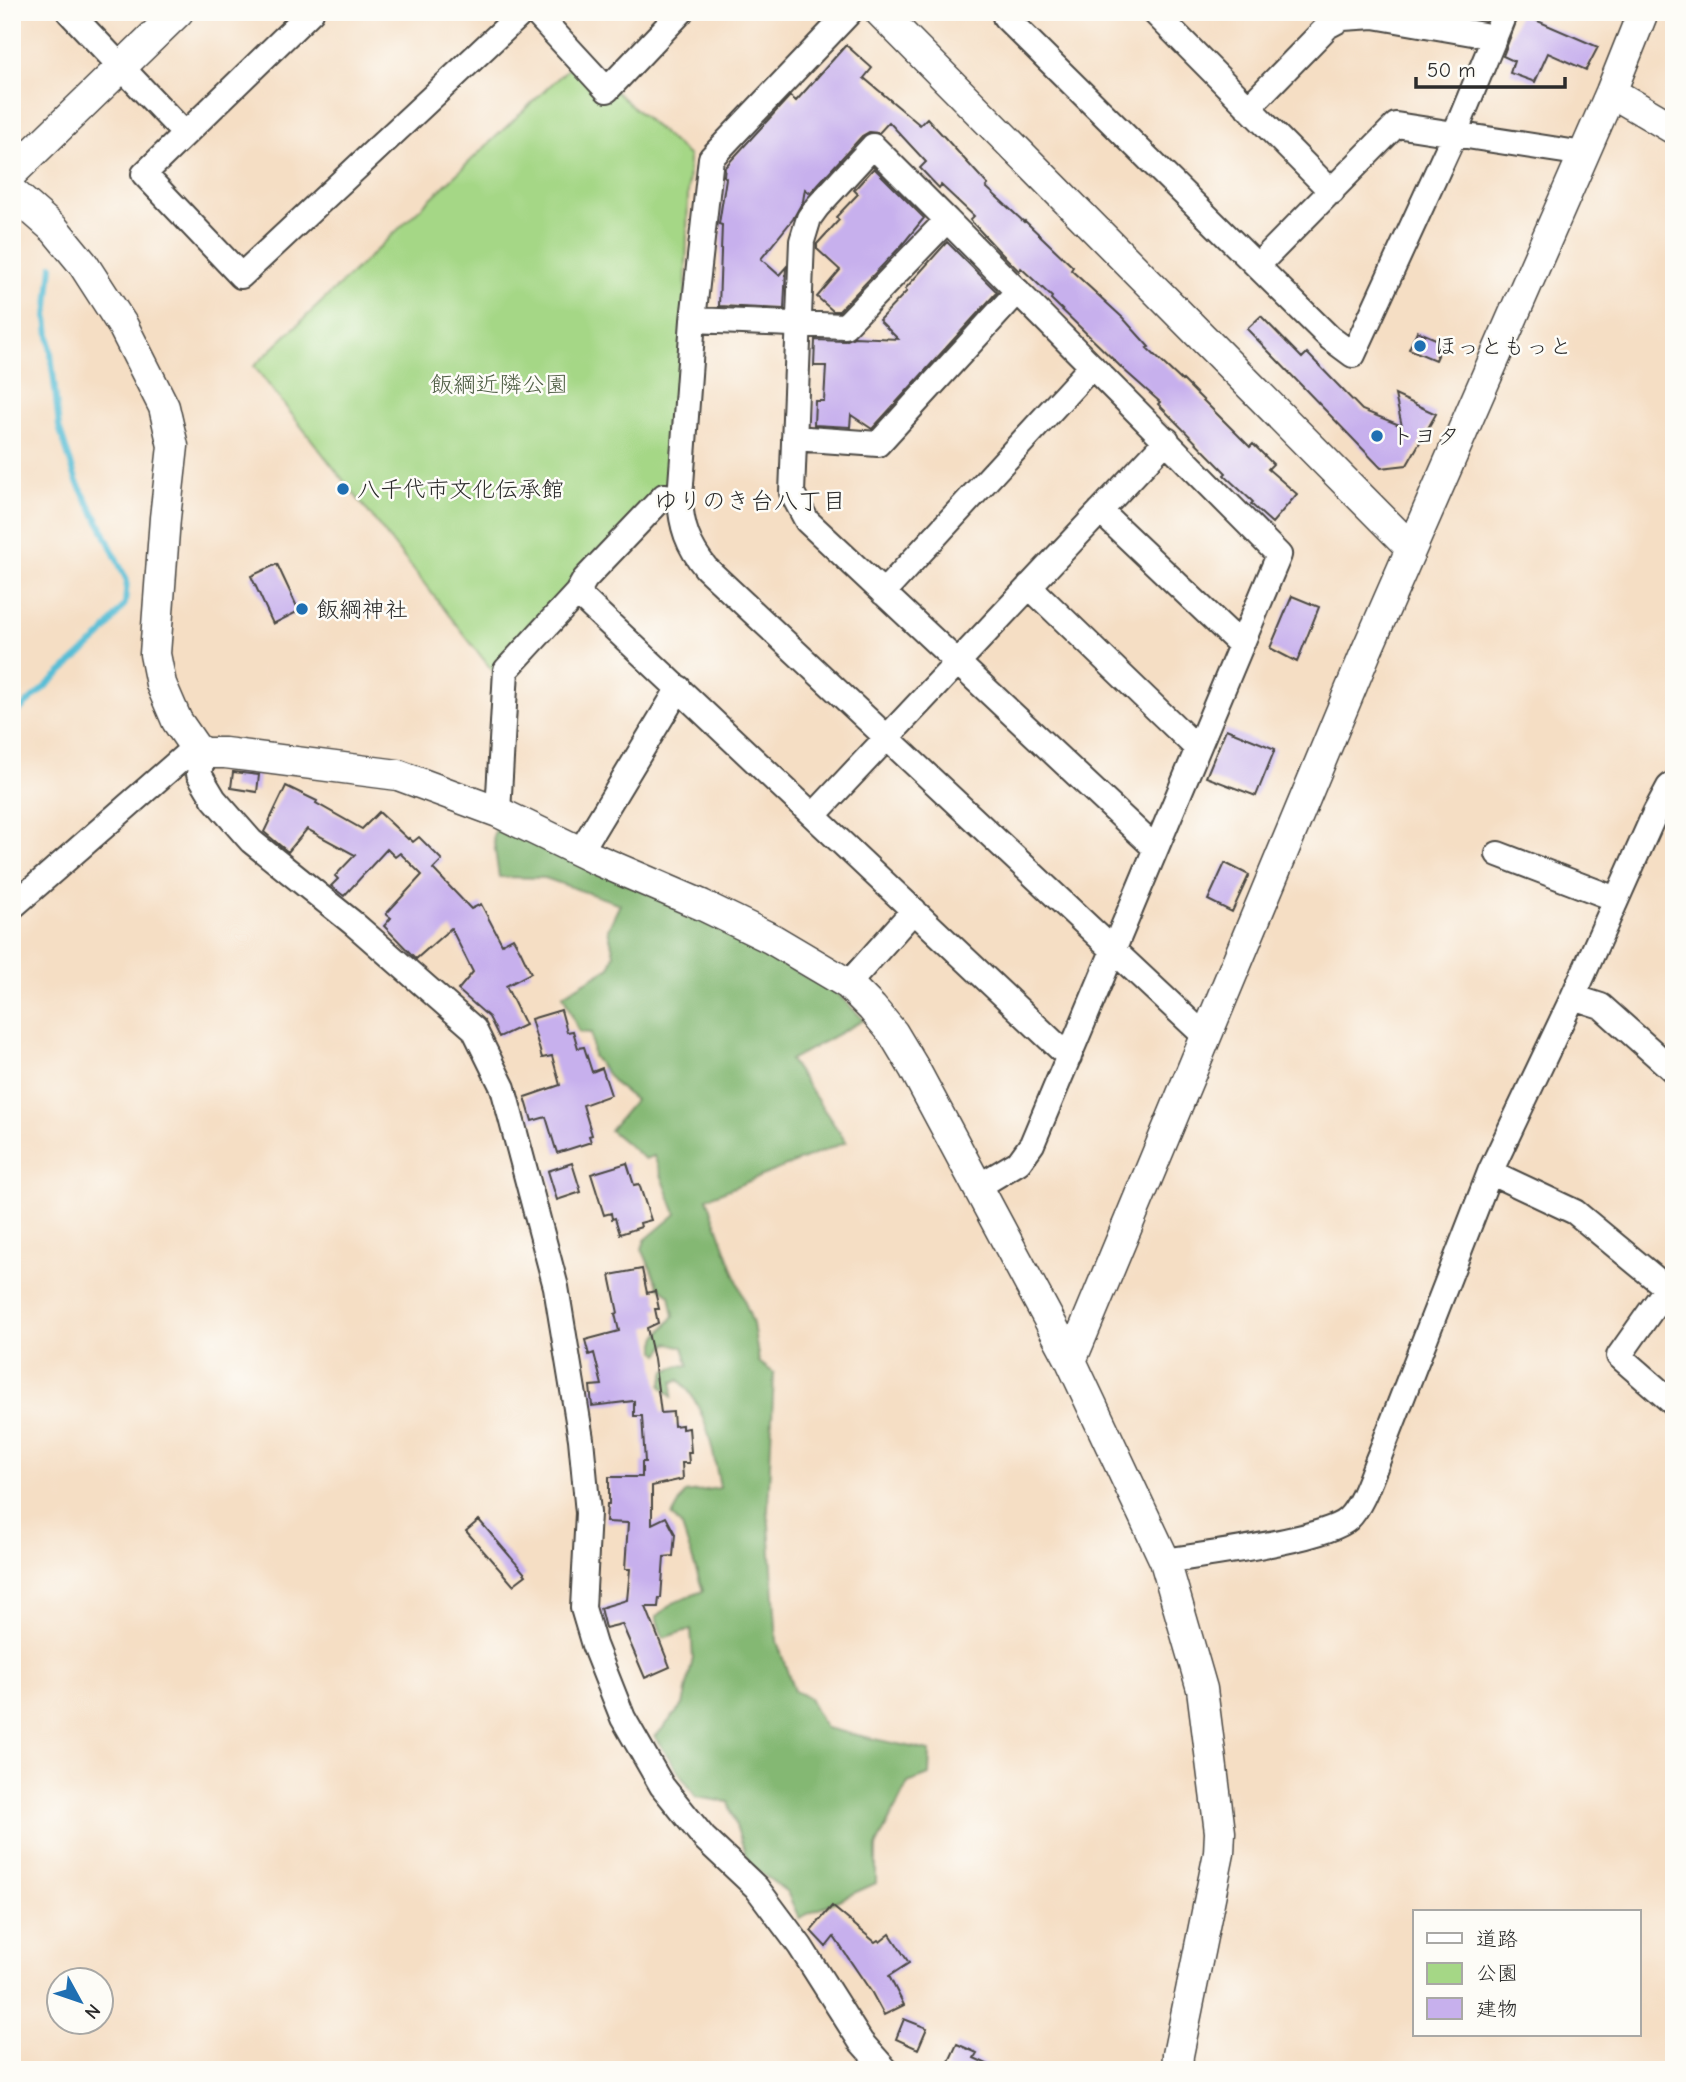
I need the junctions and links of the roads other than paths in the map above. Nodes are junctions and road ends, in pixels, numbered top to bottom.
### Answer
1 (69, 12) edge
2 (178, 12) edge
3 (311, 12) edge
4 (523, 12) edge
5 (535, 12) edge
6 (681, 12) edge
7 (850, 12) edge
8 (880, 12) edge
9 (1009, 12) edge
10 (1506, 12) edge
11 (1643, 12) edge
12 (1375, 14) edge
13 (1166, 16) edge
14 (1495, 37) junction
15 (121, 67) junction
16 (1611, 92) junction
17 (1248, 108) junction
18 (1674, 129) edge
19 (184, 133) junction
20 (1455, 133) junction
21 (1584, 155) junction
22 (12, 173) edge
23 (12, 192) edge
24 (1332, 192) junction
25 (947, 220) junction
26 (1257, 266) junction
27 (1018, 291) junction
28 (693, 320) junction
29 (800, 326) junction
30 (1092, 366) junction
31 (794, 438) junction
32 (1167, 440) junction
33 (680, 498) junction
34 (1100, 511) junction
35 (1411, 548) junction
36 (1029, 586) junction
37 (577, 593) junction
38 (883, 593) junction
39 (1241, 645) junction
40 (958, 661) junction
41 (679, 688) junction
42 (886, 738) junction
43 (1197, 748) junction
44 (199, 750) junction
45 (1674, 783) edge
46 (498, 813) junction
47 (814, 815) junction
48 (1155, 848) junction
49 (580, 852) junction
50 (1497, 854) dead end
51 (1616, 899) junction
52 (12, 907) edge
53 (914, 909) junction
54 (1114, 951) junction
55 (848, 984) junction
56 (1573, 997) junction
57 (1208, 1038) junction
58 (1069, 1057) junction
59 (1674, 1071) edge
60 (1490, 1172) junction
61 (979, 1186) junction
62 (1670, 1291) edge
63 (1071, 1361) junction
64 (1674, 1404) edge
65 (1165, 1561) junction
66 (886, 2070) edge
67 (1178, 2070) edge

1 - 15 street
2 - 15 street
3 - 19 street
4 - 19 street
5 - 6 street
7 - 28 street
8 - 35 street
9 - 26 street
10 - 14 street
11 - 16 street
12 - 14 street
12 - 17 street
13 - 17 street
14 - 20 street
15 - 19 street
15 - 22 street
16 - 18 street
16 - 21 street
17 - 24 street
20 - 21 street
20 - 24 street
20 - 26 street
21 - 35 street
23 - 44 street
24 - 26 street
25 - 27 street
25 - 29 street
25 - 29 street
27 - 30 street
27 - 31 street
28 - 29 street
28 - 33 street
29 - 31 street
30 - 32 street
30 - 38 street
31 - 38 street
32 - 34 street
32 - 39 street
33 - 37 street
33 - 42 street
34 - 36 street
34 - 39 street
35 - 57 street
36 - 40 street
36 - 43 street
37 - 41 street
37 - 46 street
38 - 40 street
39 - 43 street
40 - 42 street
40 - 48 street
41 - 47 street
41 - 49 street
42 - 47 street
42 - 54 street
43 - 48 street
44 - 46 street
44 - 52 street
44 - 66 street
45 - 51 street
46 - 49 street
47 - 53 street
48 - 54 street
49 - 55 street
50 - 51 street
51 - 56 street
53 - 55 street
53 - 58 street
54 - 57 street
54 - 58 street
55 - 61 street
56 - 59 street
56 - 60 street
57 - 63 street
58 - 61 street
60 - 62 street
60 - 65 street
61 - 63 street
62 - 64 street
63 - 65 street
65 - 67 street

